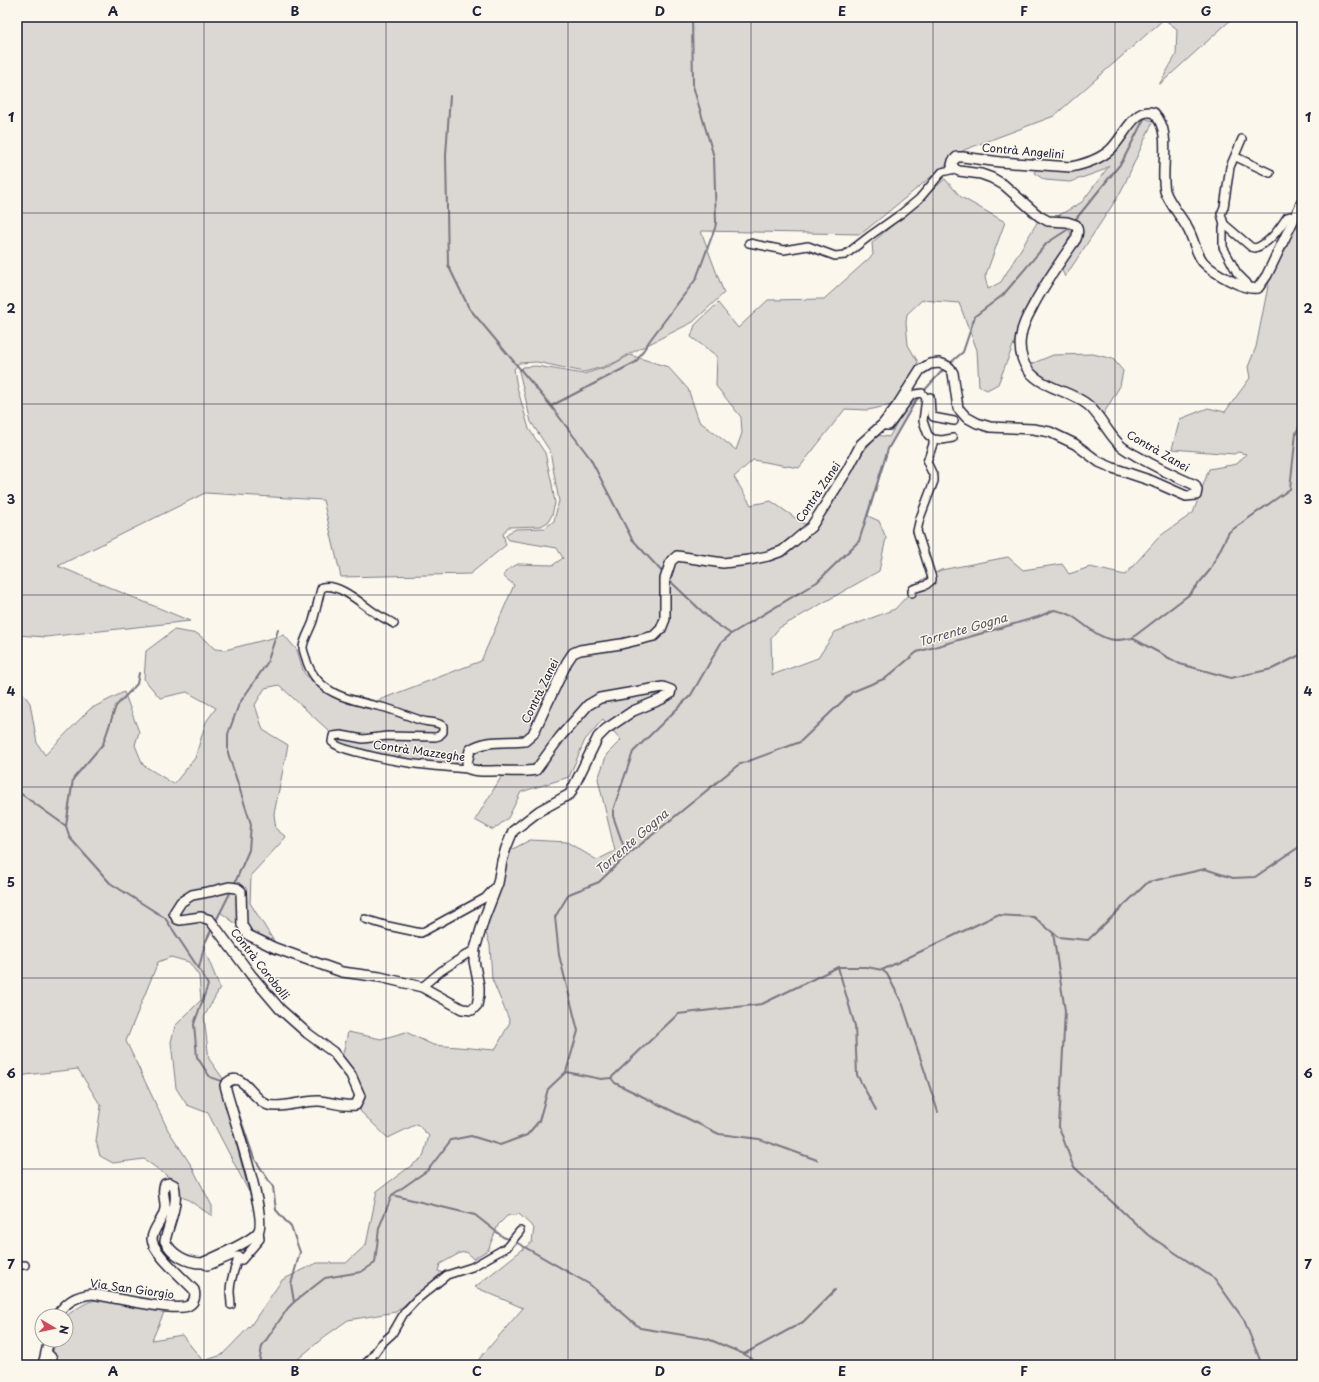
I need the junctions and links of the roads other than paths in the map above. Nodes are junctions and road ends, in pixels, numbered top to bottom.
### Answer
1 (1242, 139) dead end
2 (1236, 157) junction
3 (954, 169) junction
4 (1270, 172) dead end
5 (1302, 202) edge
6 (1294, 219) junction
7 (1224, 224) junction
8 (749, 243) dead end
9 (1246, 288) junction
10 (925, 396) junction
11 (954, 421) dead end
12 (883, 424) junction
13 (953, 438) dead end
14 (933, 439) junction
15 (912, 593) dead end
16 (394, 624) dead end
17 (469, 769) junction
18 (498, 883) junction
19 (365, 919) dead end
20 (475, 949) junction
21 (422, 987) junction
22 (520, 1231) dead end
23 (259, 1232) junction
24 (242, 1260) dead end
25 (202, 1263) junction
26 (231, 1304) dead end
27 (62, 1308) edge
28 (47, 1348) edge
29 (46, 1351) junction
30 (43, 1365) edge
31 (53, 1365) edge
32 (364, 1365) edge

1 - 2 street
2 - 4 street
2 - 7 street
3 - 8 street
3 - 9 street, Contrà Angelini
3 - 12 street, Contrà Zanei
5 - 6 street
6 - 7 street
6 - 9 street
7 - 9 street
10 - 11 street
10 - 12 street, Contrà Zanei
10 - 14 street
12 - 17 street, Contrà Zanei
13 - 14 street
14 - 15 street
16 - 17 street, Contrà Mazzeghe
17 - 18 street, Contrà Corobolli
18 - 19 street
18 - 20 street, Contrà Corobolli
20 - 21 street
20 - 21 street, Contrà Corobolli
21 - 23 street, Contrà Corobolli
22 - 32 street
23 - 24 street
23 - 25 street
25 - 26 street
25 - 27 street, Via San Giorgio
28 - 29 street
29 - 30 street
29 - 31 street

